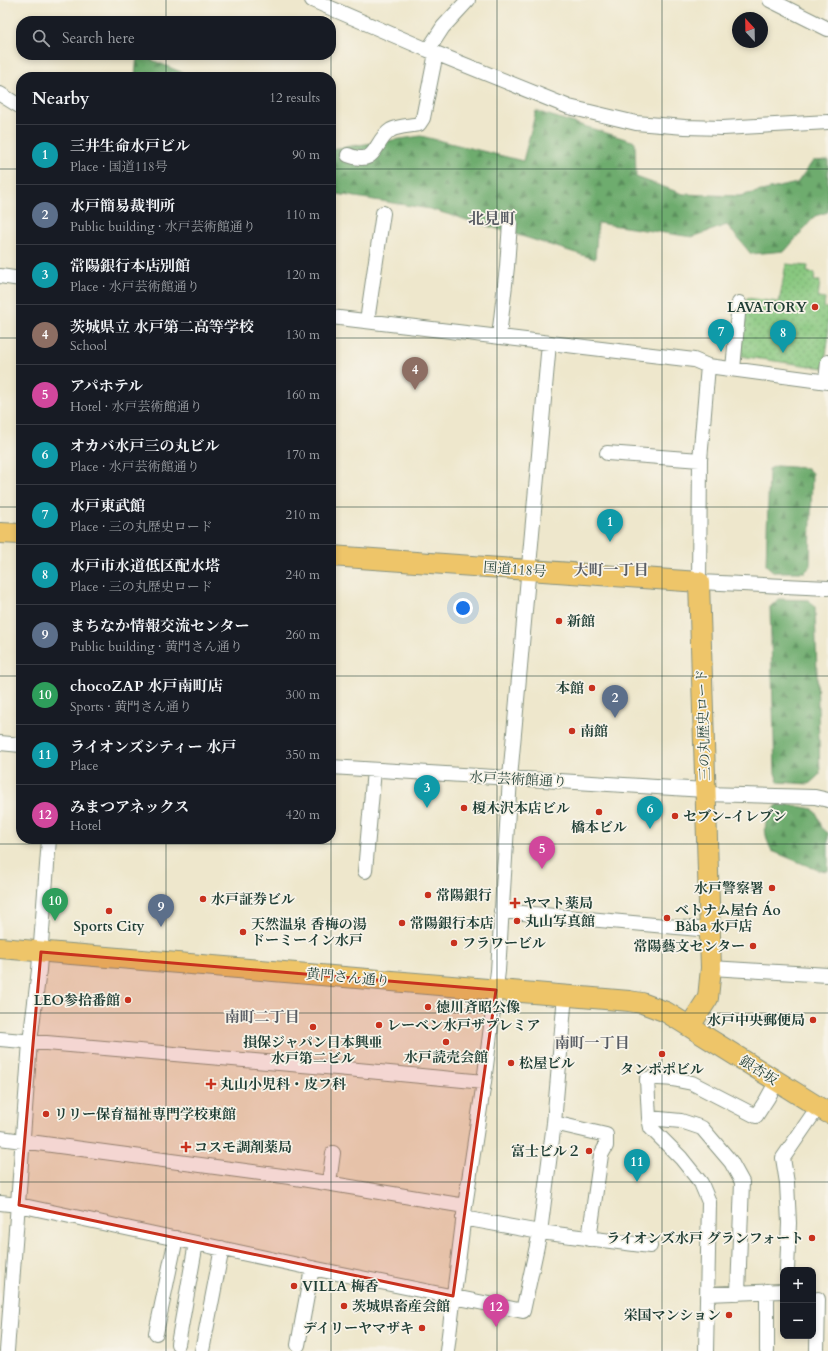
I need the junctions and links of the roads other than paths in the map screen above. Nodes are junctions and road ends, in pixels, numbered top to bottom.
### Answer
1 (312, 0) edge
2 (468, 0) edge
3 (770, 0) edge
4 (828, 29) edge
5 (432, 52) junction
6 (0, 94) edge
7 (16, 104) edge
8 (828, 122) edge
9 (348, 155) dead end
10 (382, 213) dead end
11 (510, 223) dead end
12 (0, 276) edge
13 (16, 278) edge
14 (739, 303) dead end
15 (336, 318) edge
16 (367, 321) junction
17 (499, 338) junction
18 (549, 343) junction
19 (828, 362) edge
20 (708, 366) junction
21 (733, 369) junction
22 (827, 382) edge
23 (607, 453) dead end
24 (700, 460) junction
25 (0, 533) edge
26 (16, 534) edge
27 (336, 556) edge
28 (529, 570) junction
29 (699, 582) junction
30 (828, 588) edge
31 (0, 743) edge
32 (16, 745) edge
33 (336, 767) edge
34 (374, 770) junction
35 (510, 778) junction
36 (705, 792) junction
37 (828, 800) edge
38 (49, 844) edge
39 (365, 871) dead end
40 (501, 911) junction
41 (710, 930) junction
42 (0, 948) edge
43 (41, 952) junction
44 (711, 968) junction
45 (828, 975) edge
46 (496, 990) junction
47 (565, 995) junction
48 (690, 1026) junction
49 (0, 1039) edge
50 (30, 1042) junction
51 (777, 1081) junction
52 (484, 1082) junction
53 (823, 1110) edge
54 (649, 1118) junction
55 (554, 1123) junction
56 (0, 1138) edge
57 (23, 1140) junction
58 (333, 1153) dead end
59 (329, 1183) junction
60 (0, 1203) edge
61 (19, 1205) junction
62 (464, 1212) junction
63 (540, 1232) junction
64 (176, 1238) junction
65 (589, 1239) junction
66 (196, 1243) junction
67 (650, 1246) dead end
68 (222, 1248) junction
69 (787, 1267) edge
70 (312, 1268) junction
71 (767, 1291) junction
72 (780, 1291) edge
73 (738, 1292) junction
74 (708, 1294) junction
75 (453, 1296) junction
76 (820, 1299) edge
77 (5, 1322) edge
78 (156, 1333) dead end
79 (178, 1344) dead end
80 (298, 1345) dead end
81 (7, 1351) edge
82 (202, 1351) edge
83 (447, 1351) edge
84 (706, 1351) edge
85 (767, 1351) edge
86 (817, 1351) edge

1 - 5 street
2 - 5 street
3 - 4 street
5 - 8 street
5 - 9 street
6 - 7 street
10 - 16 street
11 - 17 street
12 - 13 street
14 - 21 street
15 - 16 street
16 - 17 street
17 - 18 street
18 - 20 street
18 - 28 street
19 - 22 street
20 - 21 street
20 - 24 street, 三の丸歴史ロード
21 - 22 street
23 - 24 street
24 - 29 street, 三の丸歴史ロード
25 - 26 highway
27 - 28 highway, 国道118号
28 - 29 highway, 国道118号
28 - 35 street
29 - 30 street
29 - 36 highway, 三の丸歴史ロード
31 - 32 street
33 - 34 street, 水戸芸術館通り
34 - 35 street, 水戸芸術館通り
34 - 39 street
35 - 36 street, 水戸芸術館通り
35 - 40 street
36 - 37 street, 水戸芸術館通り
36 - 41 highway, 三の丸歴史ロード
38 - 43 street
40 - 41 street
40 - 46 street
41 - 44 highway, 三の丸歴史ロード
42 - 43 highway, 黄門さん通り
43 - 46 highway, 黄門さん通り
43 - 50 street
44 - 45 street
44 - 48 highway
46 - 47 highway, 黄門さん通り
46 - 52 street
47 - 48 highway, 黄門さん通り
47 - 55 street
48 - 51 highway, 銀杏坂
49 - 50 street
50 - 52 street
50 - 57 street
51 - 53 highway, 銀杏坂
51 - 54 street
52 - 62 street
53 - 69 street
54 - 73 street
54 - 74 street
55 - 63 street
55 - 65 street
56 - 57 street
57 - 59 street
57 - 61 street
58 - 59 street
59 - 62 street
60 - 61 street
61 - 64 street
61 - 77 street
62 - 63 street
62 - 75 street
63 - 65 street
63 - 75 street
64 - 66 street
64 - 78 street
65 - 67 street
66 - 68 street
66 - 79 street
68 - 70 street
68 - 82 street
70 - 75 street
70 - 80 street
71 - 72 street
71 - 73 street
71 - 85 street
73 - 74 street
74 - 84 street
75 - 83 street
76 - 86 street
77 - 81 street

